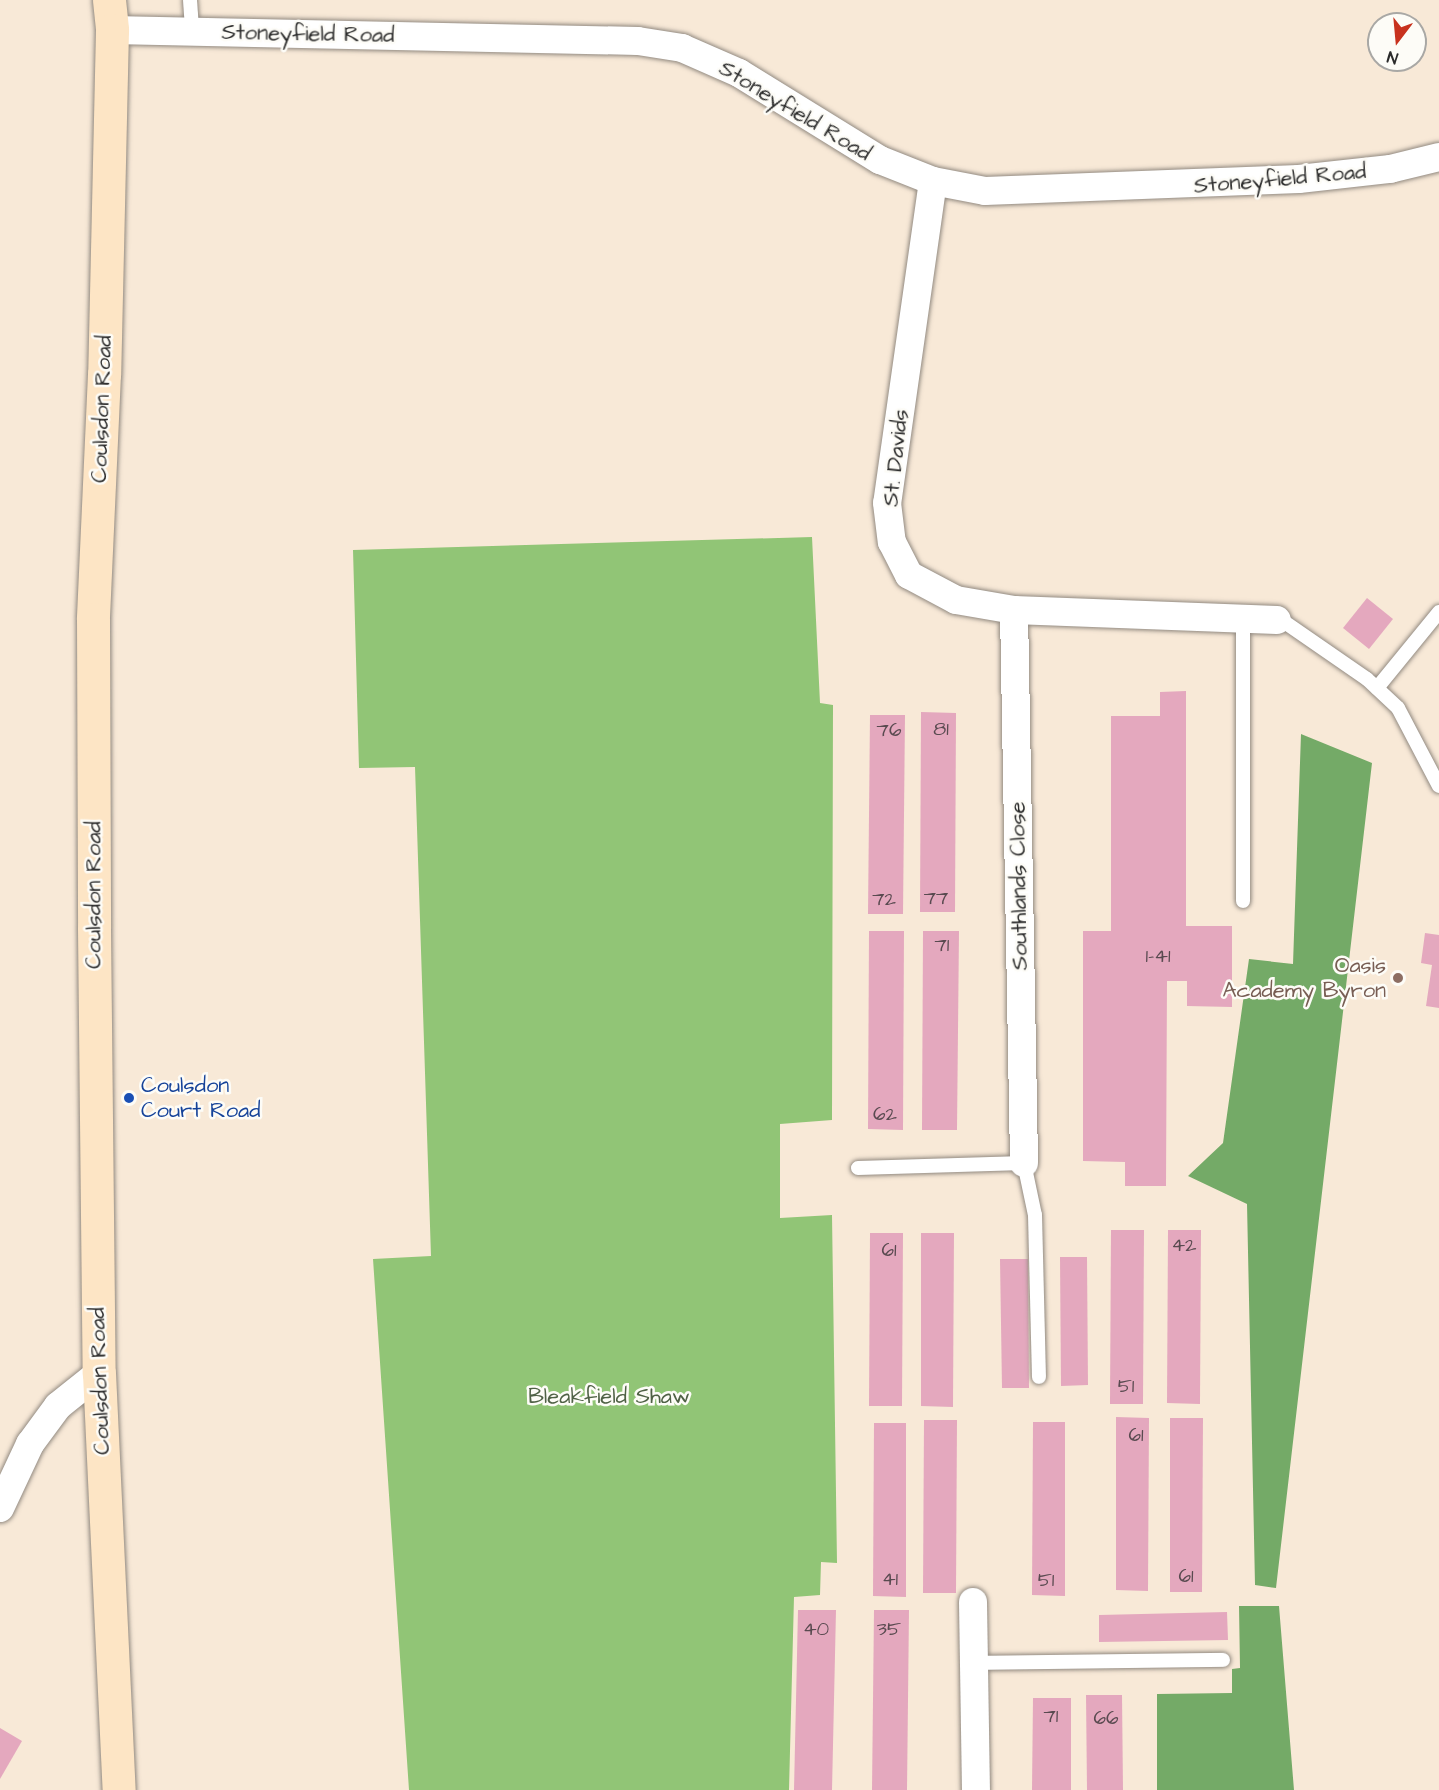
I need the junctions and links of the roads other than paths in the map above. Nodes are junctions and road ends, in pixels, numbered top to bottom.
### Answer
1 (190, 0) edge
2 (110, 15) edge
3 (192, 32) junction
4 (1439, 157) edge
5 (933, 181) junction
6 (1014, 610) junction
7 (1439, 612) edge
8 (1243, 618) junction
9 (1276, 620) joint
10 (1377, 688) junction
11 (1439, 786) edge
12 (1243, 900) dead end
13 (1024, 1163) junction
14 (858, 1168) dead end
15 (99, 1372) junction
16 (1039, 1377) dead end
17 (0, 1508) edge
18 (973, 1602) dead end
19 (1223, 1660) dead end
20 (974, 1664) junction
21 (118, 1790) edge
22 (976, 1790) edge

1 - 3 lane
2 - 3 street, Stoneyfield Road
2 - 15 main road, Coulsdon Road
3 - 5 street, Stoneyfield Road
4 - 5 street, Stoneyfield Road
5 - 6 street, St. Davids
6 - 8 street, St. Davids
6 - 13 street, Southlands Close
7 - 10 lane
8 - 9 street, St. Davids
8 - 12 lane
9 - 10 lane
10 - 11 lane
13 - 14 lane
13 - 16 lane
15 - 17 street
15 - 21 main road, Coulsdon Road
18 - 20 street
19 - 20 lane
20 - 22 street

